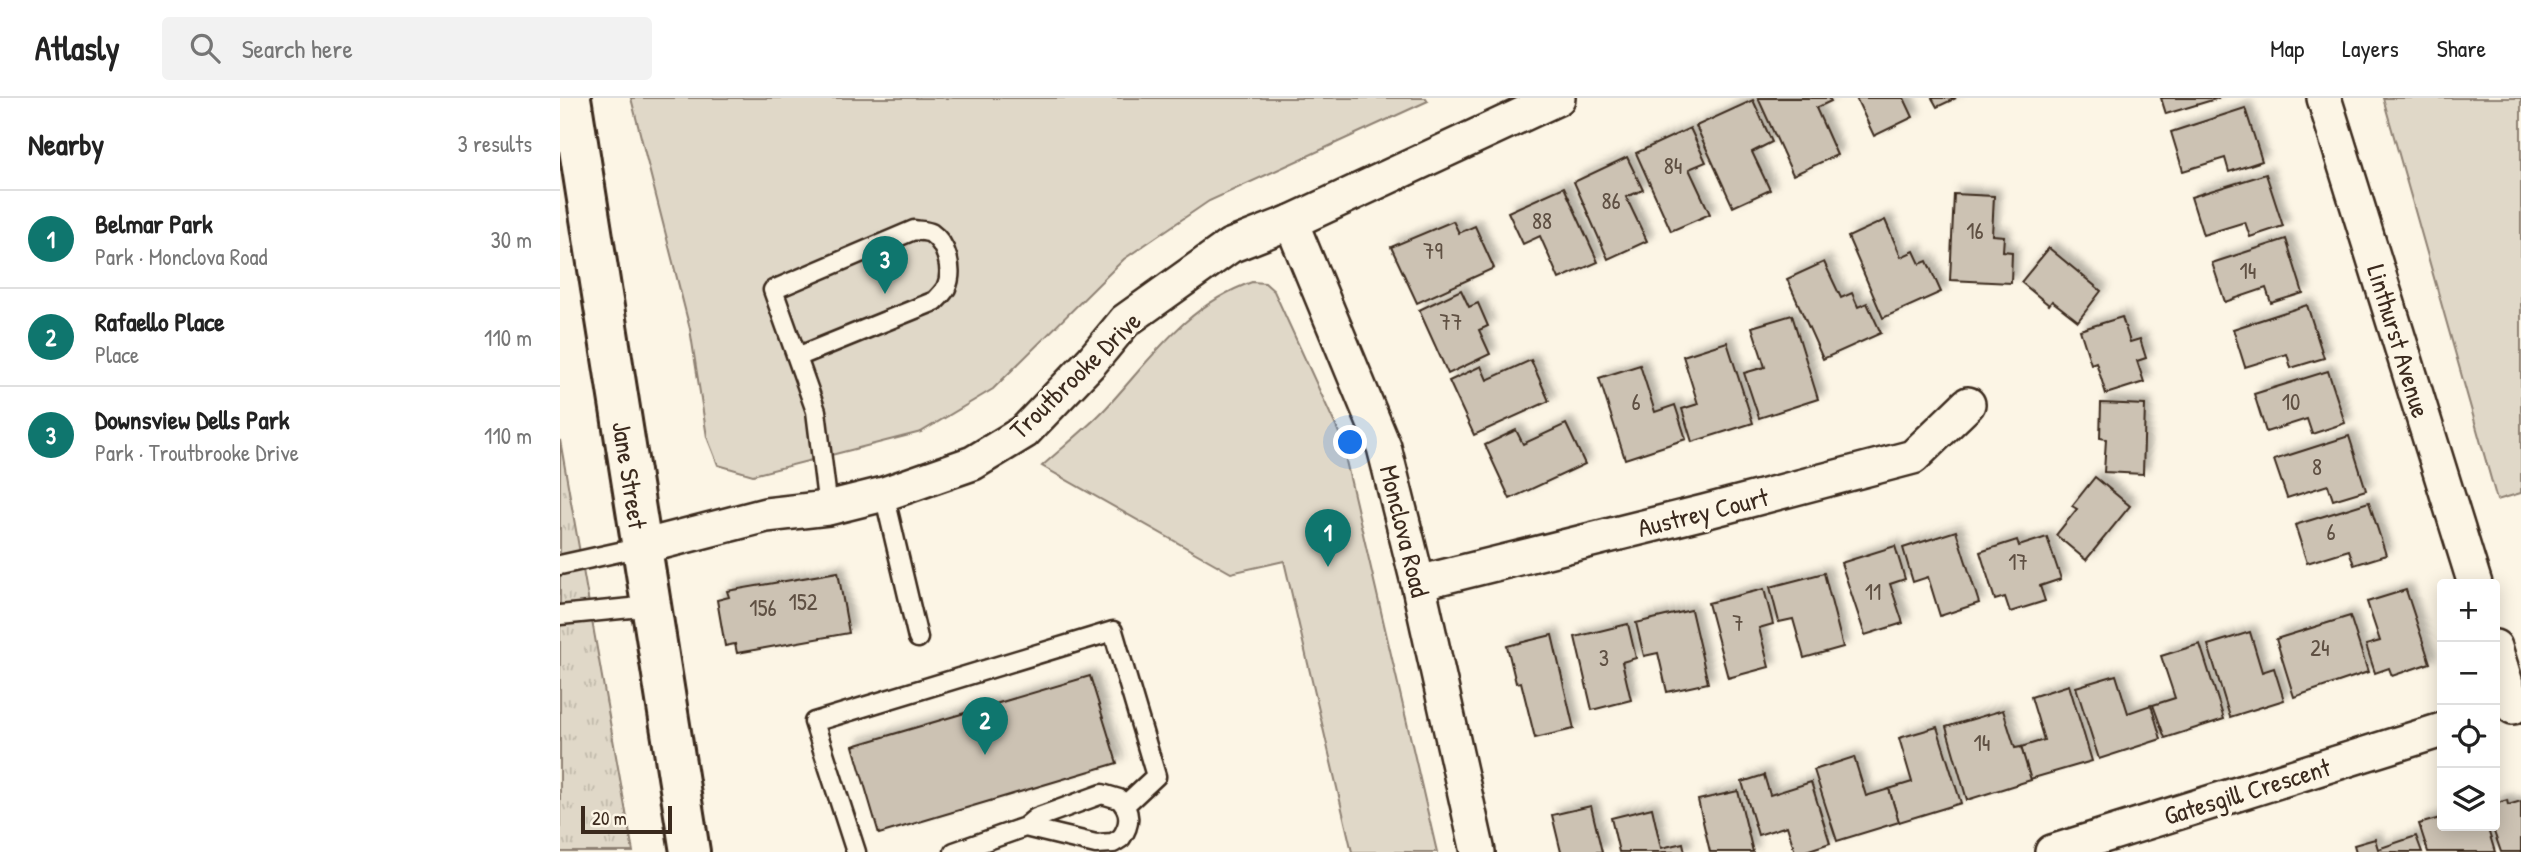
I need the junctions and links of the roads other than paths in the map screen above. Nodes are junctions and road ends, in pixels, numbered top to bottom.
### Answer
1 (571, 98) edge
2 (1558, 98) edge
3 (2324, 98) edge
4 (1291, 222) junction
5 (797, 357) junction
6 (1968, 404) dead end
7 (884, 494) junction
8 (828, 508) junction
9 (642, 547) junction
10 (560, 565) edge
11 (2473, 579) edge
12 (1418, 583) junction
13 (651, 606) junction
14 (560, 615) edge
15 (918, 638) dead end
16 (2500, 667) edge
17 (2510, 708) edge
18 (2437, 732) edge
19 (1125, 805) junction
20 (1025, 827) junction
21 (690, 852) edge
22 (856, 852) edge
23 (954, 852) edge
24 (1478, 852) edge
25 (2052, 852) edge

1 - 9 main road, Jane Street
2 - 4 street, Troutbrooke Drive
3 - 11 street, Linthurst Avenue
4 - 7 street, Troutbrooke Drive
4 - 12 street, Monclova Road
5 - 5 lane
5 - 8 lane
6 - 12 street, Austrey Court
7 - 8 street, Troutbrooke Drive
7 - 15 lane
8 - 9 street, Troutbrooke Drive
9 - 10 lane
9 - 13 main road, Jane Street
12 - 24 street, Monclova Road
13 - 14 lane
13 - 21 main road, Jane Street
16 - 17 street
18 - 25 street, Gatesgill Crescent
19 - 20 lane
19 - 20 lane
19 - 22 lane
20 - 23 lane

